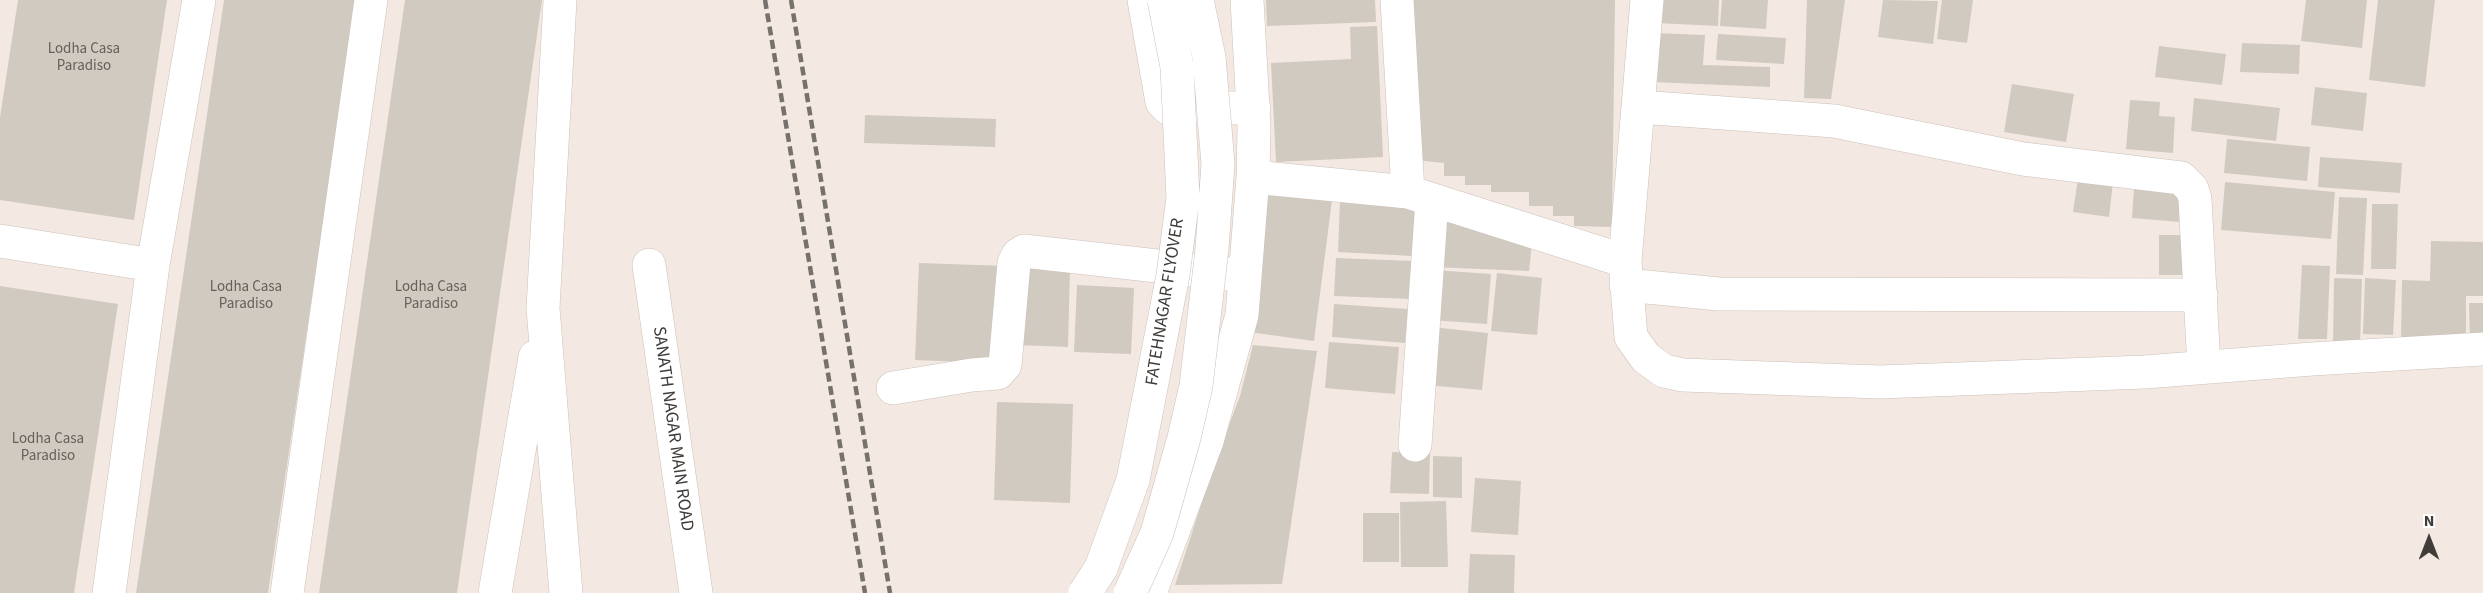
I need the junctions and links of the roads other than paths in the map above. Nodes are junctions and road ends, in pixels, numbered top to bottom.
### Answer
1 (199, 0) edge
2 (371, 0) edge
3 (560, 0) edge
4 (1144, 0) edge
5 (1164, 0) edge
6 (1197, 0) edge
7 (1247, 0) edge
8 (1397, 0) edge
9 (1647, 0) edge
10 (1640, 107) junction
11 (1254, 108) junction
12 (1253, 177) junction
13 (1420, 196) junction
14 (0, 241) edge
15 (153, 265) junction
16 (649, 266) dead end
17 (1625, 273) junction
18 (1245, 276) junction
19 (2200, 295) junction
20 (543, 308) junction
21 (2483, 350) edge
22 (2204, 367) junction
23 (892, 388) dead end
24 (1415, 445) dead end
25 (109, 593) edge
26 (287, 593) edge
27 (495, 593) edge
28 (566, 593) edge
29 (696, 593) edge
30 (1085, 593) edge
31 (1130, 593) edge
32 (1150, 593) edge

1 - 15 street
2 - 26 street
3 - 20 street
4 - 11 street
5 - 30 street, FATEHNAGAR FLYOVER, bridge
6 - 31 street, FATEHNAGAR FLYOVER, bridge
7 - 11 street
8 - 13 street
9 - 10 street
10 - 17 street
10 - 19 street
11 - 12 street
12 - 13 street
12 - 18 street
13 - 17 street
13 - 24 street
14 - 15 street
15 - 25 street
16 - 29 street, SANATH NAGAR MAIN ROAD
17 - 19 street
17 - 22 street
18 - 23 street
18 - 32 street
19 - 22 street
20 - 27 street
20 - 28 street
21 - 22 street

